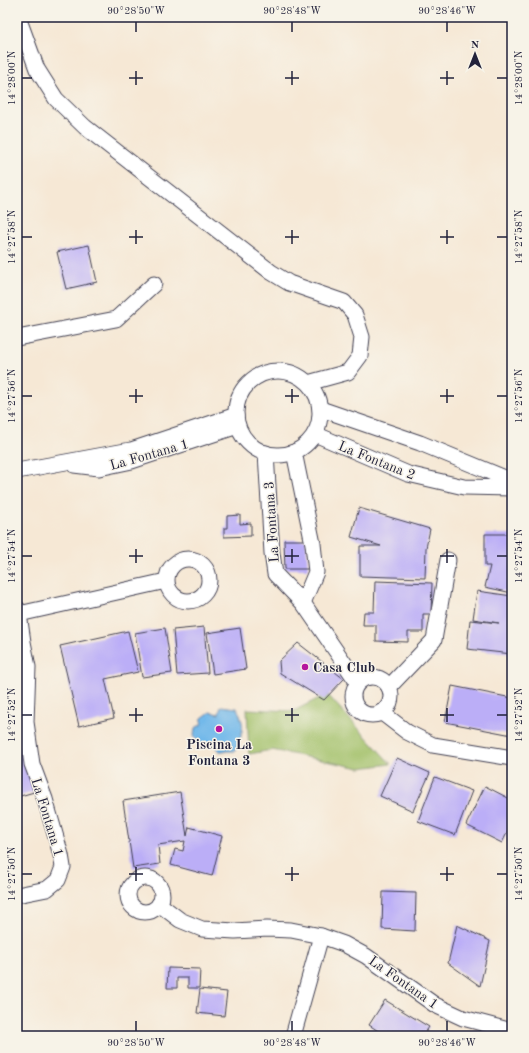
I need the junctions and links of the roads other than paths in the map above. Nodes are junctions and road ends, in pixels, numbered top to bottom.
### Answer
1 (18, 17) edge
2 (154, 284) dead end
3 (17, 338) edge
4 (308, 383) junction
5 (321, 409) junction
6 (237, 421) junction
7 (315, 434) junction
8 (294, 452) junction
9 (266, 453) junction
10 (17, 472) edge
11 (512, 482) edge
12 (512, 488) edge
13 (448, 560) dead end
14 (166, 580) dead end
15 (303, 604) junction
16 (18, 611) edge
17 (358, 683) junction
18 (389, 687) junction
19 (381, 712) junction
20 (512, 758) edge
21 (17, 895) edge
22 (159, 904) dead end
23 (321, 936) junction
24 (512, 1031) edge
25 (293, 1036) edge

1 - 4 street
2 - 3 street
4 - 5 street
4 - 6 street
5 - 7 street
5 - 11 street, La Fontana 2
6 - 9 street
6 - 10 street, La Fontana 1
7 - 8 street
7 - 12 street, La Fontana 2
8 - 9 street
8 - 15 street
9 - 15 street, La Fontana 3
13 - 18 street
14 - 16 street, La Fontana 1
15 - 17 street, La Fontana 3
16 - 21 street, La Fontana 1
17 - 18 street
17 - 19 street
18 - 19 street
19 - 20 street
22 - 23 street, La Fontana 1
23 - 24 street, La Fontana 1
23 - 25 street

